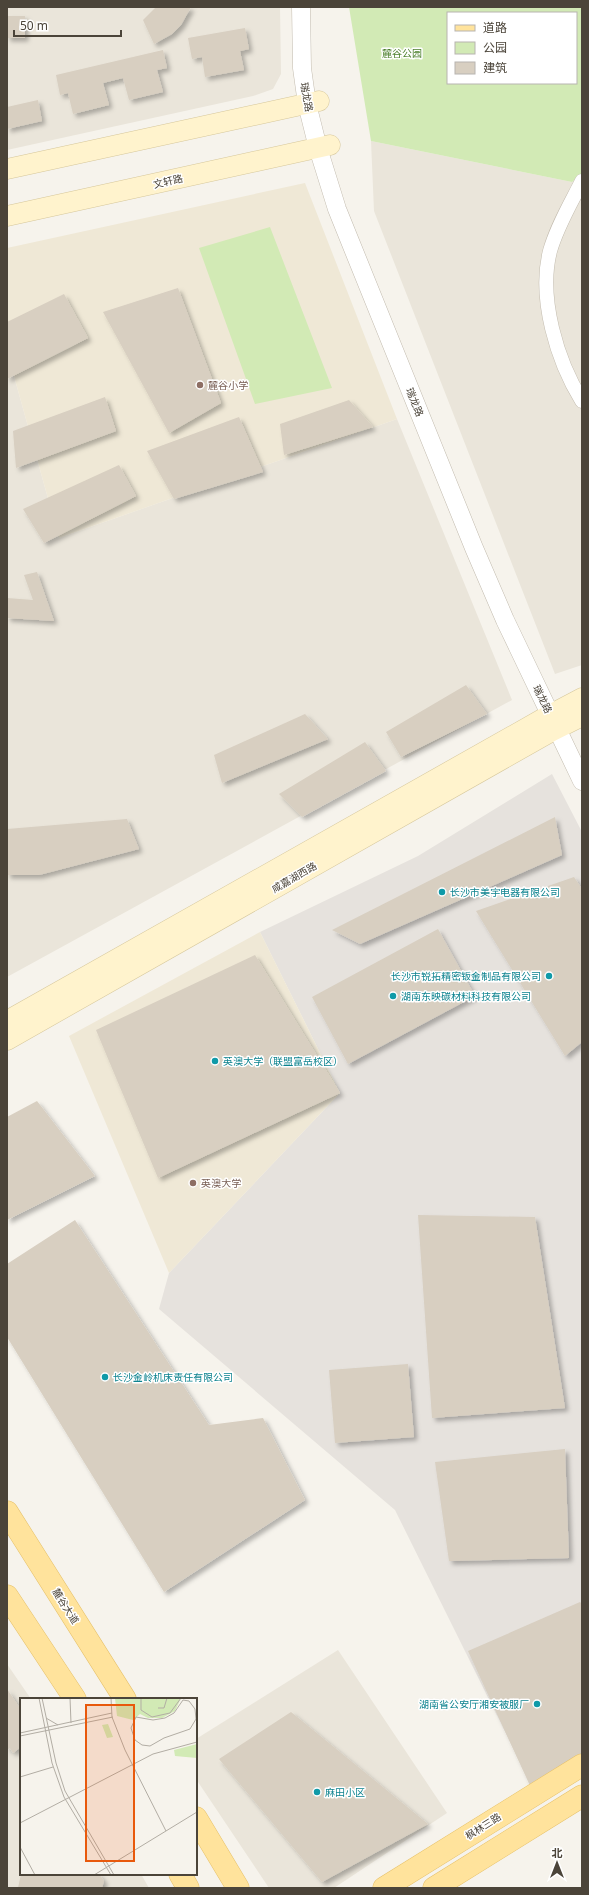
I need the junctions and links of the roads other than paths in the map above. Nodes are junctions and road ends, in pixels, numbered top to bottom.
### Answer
1 (301, 7) edge
2 (313, 7) edge
3 (313, 102) junction
4 (324, 146) junction
5 (7, 169) edge
6 (582, 181) edge
7 (7, 216) edge
8 (582, 401) edge
9 (582, 698) edge
10 (563, 718) edge
11 (582, 755) edge
12 (582, 781) edge
13 (7, 1021) edge
14 (7, 1040) edge
15 (7, 1512) edge
16 (7, 1596) edge
17 (74, 1698) edge
18 (123, 1698) edge
19 (582, 1764) edge
20 (582, 1796) edge
21 (197, 1820) edge
22 (181, 1875) edge
23 (188, 1888) edge
24 (238, 1888) edge
25 (384, 1888) edge
26 (434, 1888) edge

1 - 3 street, 瑞龙路
2 - 3 street, 瑞龙路
3 - 4 street, 瑞龙路
3 - 5 main road
4 - 7 main road, 文轩路
4 - 10 street, 瑞龙路
6 - 8 street
9 - 10 main road, 咸嘉湖西路
10 - 11 street, 瑞龙路
10 - 12 street, 瑞龙路
10 - 13 main road, 咸嘉湖西路
10 - 14 main road, 咸嘉湖西路
15 - 18 main road, 麓谷大道
16 - 17 main road
19 - 25 main road, 枫林三路
20 - 26 main road
21 - 24 main road
22 - 23 main road

